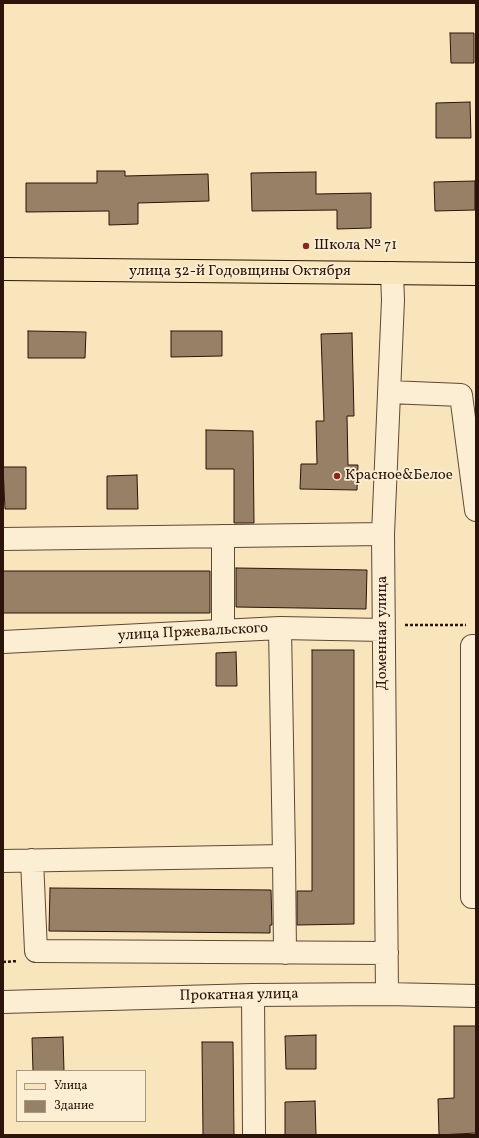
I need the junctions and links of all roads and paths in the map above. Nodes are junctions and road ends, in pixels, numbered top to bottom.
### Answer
1 (3, 269) edge
2 (392, 272) junction
3 (476, 274) edge
4 (389, 392) junction
5 (468, 394) edge
6 (476, 510) edge
7 (383, 534) junction
8 (223, 536) junction
9 (3, 539) edge
10 (468, 625) dead end
11 (280, 628) junction
12 (383, 628) junction
13 (222, 631) junction
14 (3, 642) edge
15 (476, 646) edge
16 (284, 856) junction
17 (32, 860) junction
18 (3, 861) edge
19 (476, 897) edge
20 (285, 952) junction
21 (387, 953) junction
22 (387, 994) junction
23 (253, 995) junction
24 (476, 996) edge
25 (3, 1002) edge
26 (254, 1135) edge

1 - 2 main road, улица 32-й Годовщины Октября
2 - 3 main road, улица 32-й Годовщины Октября
2 - 4 street, Доменная улица
4 - 5 street
4 - 7 street, Доменная улица
5 - 6 street
7 - 8 street
7 - 12 street, Доменная улица
8 - 9 street
8 - 13 street
10 - 12 path
11 - 12 street, улица Пржевальского
11 - 13 street, улица Пржевальского
11 - 16 street
12 - 21 street, Доменная улица
13 - 14 street, улица Пржевальского
15 - 19 street
16 - 17 street
16 - 20 street
17 - 18 street
17 - 20 street
20 - 21 street
21 - 22 street, Доменная улица
22 - 23 street, Прокатная улица
22 - 24 street, Прокатная улица
23 - 25 street, Прокатная улица
23 - 26 street

